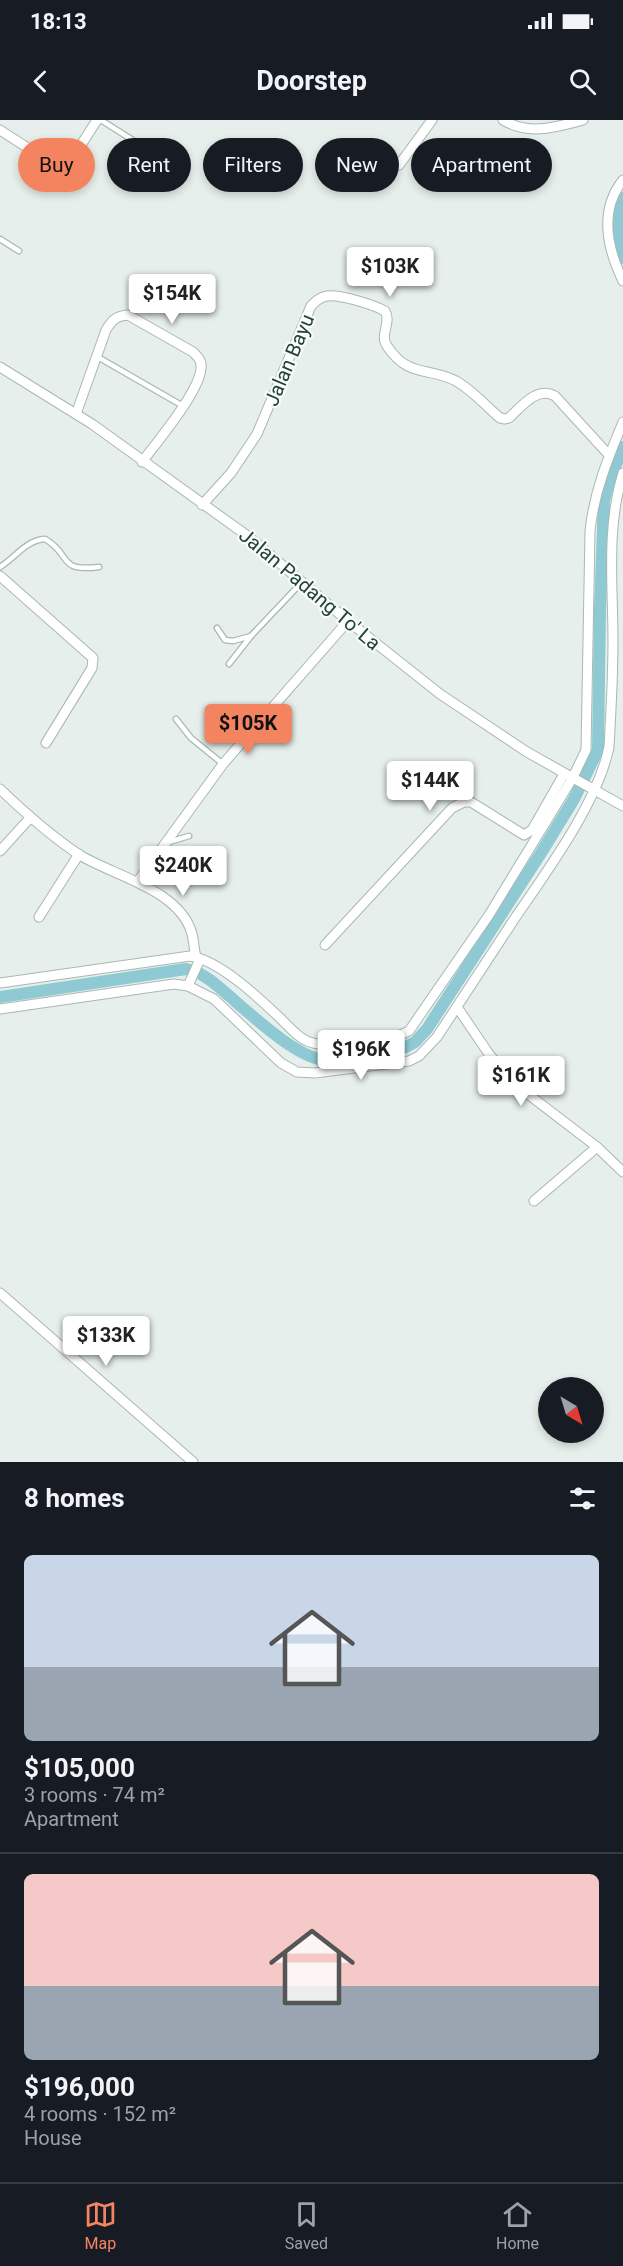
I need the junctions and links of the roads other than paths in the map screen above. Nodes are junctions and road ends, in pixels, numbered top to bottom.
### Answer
1 (99, 120) edge
2 (432, 120) edge
3 (503, 120) edge
4 (583, 120) edge
5 (0, 130) edge
6 (128, 138) edge
7 (399, 165) dead end
8 (623, 180) edge
9 (0, 239) edge
10 (19, 251) dead end
11 (623, 281) edge
12 (96, 356) junction
13 (0, 367) edge
14 (183, 406) junction
15 (76, 414) junction
16 (623, 422) edge
17 (609, 455) junction
18 (142, 462) junction
19 (623, 474) edge
20 (202, 505) junction
21 (0, 567) edge
22 (99, 567) dead end
23 (0, 576) edge
24 (303, 581) junction
25 (348, 621) junction
26 (217, 628) dead end
27 (251, 636) junction
28 (229, 664) dead end
29 (177, 719) dead end
30 (46, 742) dead end
31 (223, 764) junction
32 (570, 778) junction
33 (0, 789) edge
34 (591, 789) junction
35 (623, 806) edge
36 (30, 818) junction
37 (189, 836) dead end
38 (166, 843) junction
39 (0, 850) edge
40 (79, 854) junction
41 (138, 881) junction
42 (39, 917) dead end
43 (325, 945) dead end
44 (198, 959) junction
45 (0, 983) edge
46 (189, 984) junction
47 (457, 1007) junction
48 (0, 1009) edge
49 (597, 1147) junction
50 (623, 1172) edge
51 (534, 1201) dead end
52 (0, 1293) edge
53 (193, 1462) edge

1 - 5 street
1 - 6 lane
2 - 7 street
3 - 4 street
8 - 11 street
9 - 10 lane
12 - 14 lane
12 - 14 street
12 - 15 street
13 - 15 street, Jalan Padang To' La
14 - 18 street
15 - 18 street, Jalan Padang To' La
16 - 17 street
17 - 20 street, Jalan Bayu
17 - 32 street
18 - 20 street, Jalan Padang To' La
19 - 34 street
20 - 24 street, Jalan Padang To' La
21 - 22 lane
23 - 30 street
24 - 25 street, Jalan Padang To' La
24 - 27 lane
25 - 31 street
25 - 32 street, Jalan Padang To' La
26 - 27 lane
27 - 28 lane
29 - 31 lane
31 - 38 street
32 - 34 street, Jalan Padang To' La
32 - 43 street
32 - 44 street
33 - 36 street
34 - 35 street, Jalan Padang To' La
34 - 47 street
36 - 39 street
36 - 40 street
37 - 38 lane
38 - 41 street
40 - 41 street
40 - 42 street
41 - 44 street
44 - 45 street
44 - 46 street
46 - 47 street
46 - 48 street
47 - 49 street
49 - 50 street
49 - 51 street
52 - 53 street

